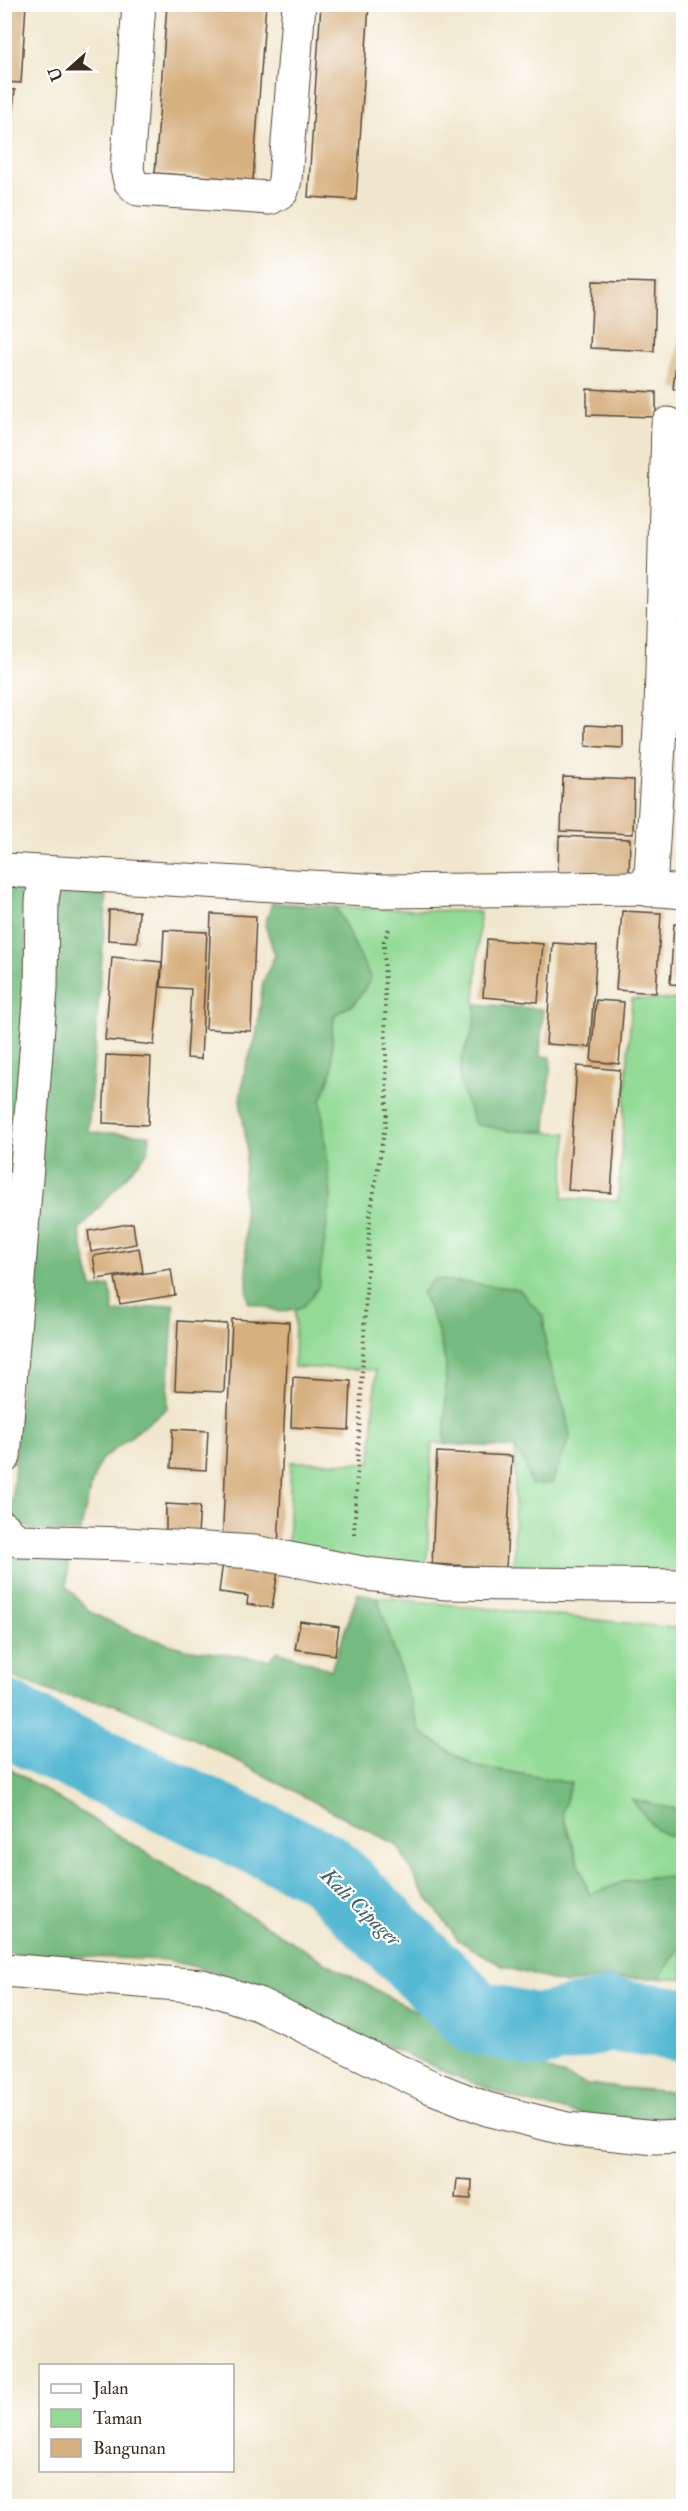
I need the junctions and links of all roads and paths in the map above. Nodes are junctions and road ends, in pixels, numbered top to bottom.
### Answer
1 (139, 4) edge
2 (298, 4) edge
3 (668, 424) dead end
4 (4, 870) edge
5 (46, 873) junction
6 (650, 890) junction
7 (403, 891) junction
8 (684, 892) edge
9 (4, 1457) edge
10 (4, 1528) edge
11 (352, 1571) junction
12 (684, 1586) edge
13 (4, 1970) edge
14 (684, 2137) edge

1 - 2 street
3 - 6 street
4 - 5 street
5 - 7 street
5 - 9 street
6 - 7 street
6 - 8 street
7 - 11 path
10 - 11 street
11 - 12 street
13 - 14 street

